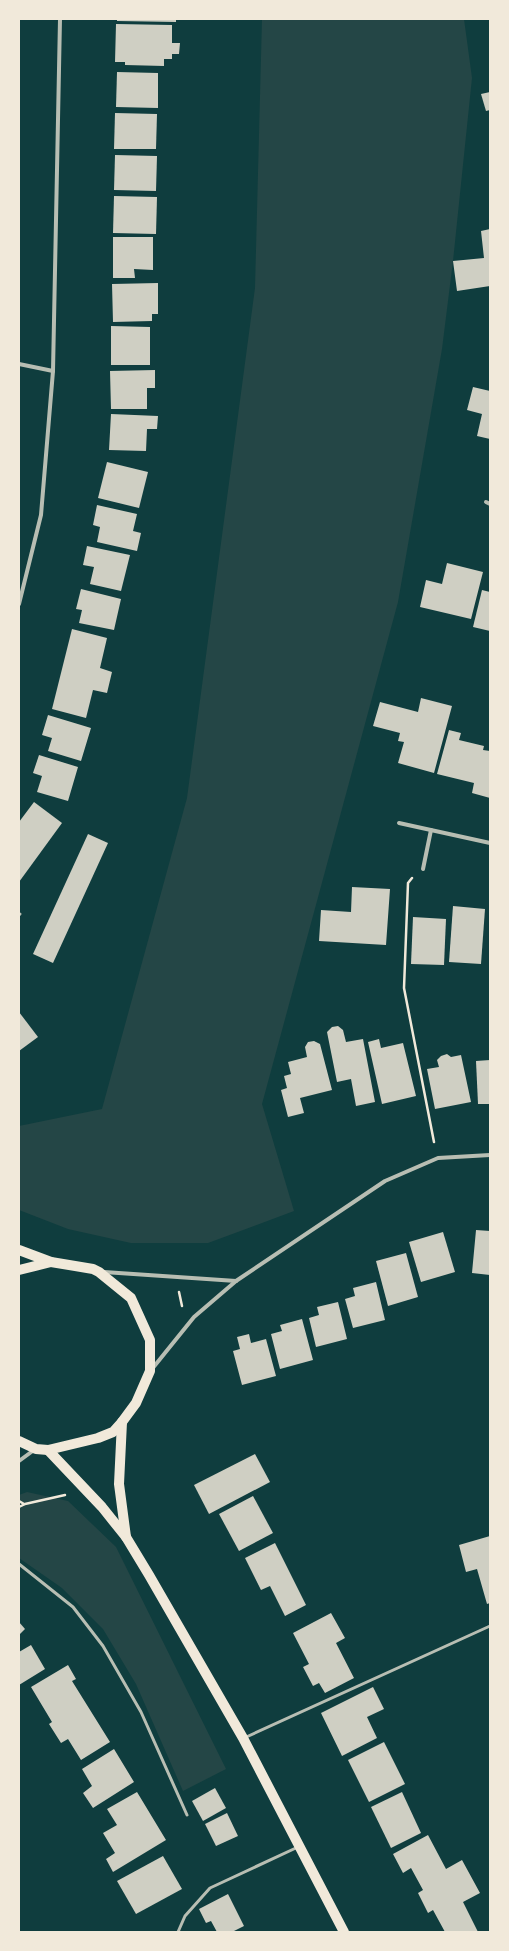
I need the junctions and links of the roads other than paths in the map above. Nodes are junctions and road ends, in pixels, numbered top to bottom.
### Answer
1 (60, 19) edge
2 (19, 364) edge
3 (53, 371) junction
4 (19, 604) edge
5 (399, 823) dead end
6 (431, 830) junction
7 (490, 843) edge
8 (423, 869) road end
9 (490, 1155) edge
10 (19, 1250) edge
11 (51, 1262) junction
12 (19, 1270) edge
13 (99, 1272) junction
14 (236, 1281) junction
15 (150, 1371) junction
16 (122, 1422) junction
17 (19, 1441) edge
18 (36, 1449) junction
19 (48, 1450) junction
20 (19, 1460) edge
21 (126, 1537) junction
22 (19, 1564) edge
23 (490, 1626) edge
24 (243, 1738) junction
25 (187, 1815) dead end
26 (298, 1846) junction
27 (178, 1932) edge
28 (344, 1932) edge

1 - 3 street
2 - 3 street
3 - 4 street
5 - 6 street
6 - 7 street
6 - 8 street
9 - 14 street
10 - 11 main road
11 - 12 main road
11 - 13 main road
13 - 14 street
13 - 15 main road
14 - 15 street
15 - 16 main road
16 - 19 main road
16 - 21 main road
17 - 18 main road
18 - 19 main road
18 - 20 street
19 - 21 main road
21 - 24 main road
22 - 25 lane
23 - 24 lane
24 - 26 main road
26 - 27 lane
26 - 28 main road

